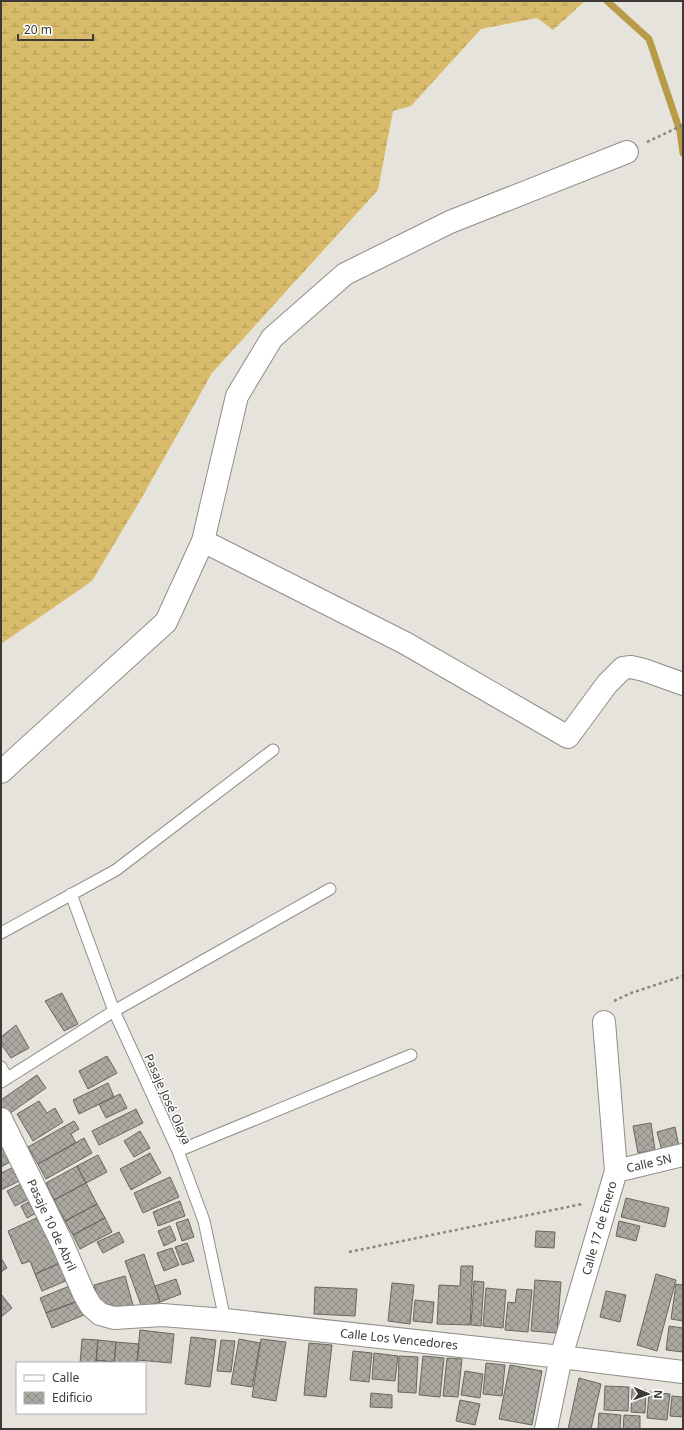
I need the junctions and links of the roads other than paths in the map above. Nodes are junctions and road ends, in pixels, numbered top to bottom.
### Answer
1 (627, 152) road end
2 (203, 540) junction
3 (683, 684) edge
4 (273, 750) dead end
5 (1, 772) edge
6 (330, 889) dead end
7 (71, 894) junction
8 (1, 933) edge
9 (114, 1011) junction
10 (604, 1022) road end
11 (410, 1055) dead end
12 (1, 1067) edge
13 (4, 1080) edge
14 (1, 1119) edge
15 (178, 1151) junction
16 (683, 1155) edge
17 (616, 1171) junction
18 (114, 1318) joint
19 (224, 1320) junction
20 (561, 1357) junction
21 (683, 1372) edge
22 (546, 1429) edge

1 - 2 street
2 - 3 street
2 - 5 street
4 - 7 lane
6 - 9 lane
7 - 8 lane
7 - 9 lane, Pasaje José Olaya
9 - 13 lane
9 - 15 lane, Pasaje José Olaya
10 - 17 street, Calle 17 de Enero
11 - 15 lane
12 - 13 lane
14 - 18 street, Pasaje 10 de Abril
15 - 19 lane, Pasaje José Olaya
16 - 17 street, Calle SN
17 - 20 street, Calle 17 de Enero
18 - 19 street, Calle Los Vencedores
19 - 20 street, Calle Los Vencedores
20 - 21 street, Calle Los Vencedores
20 - 22 street, Calle 17 de Enero

